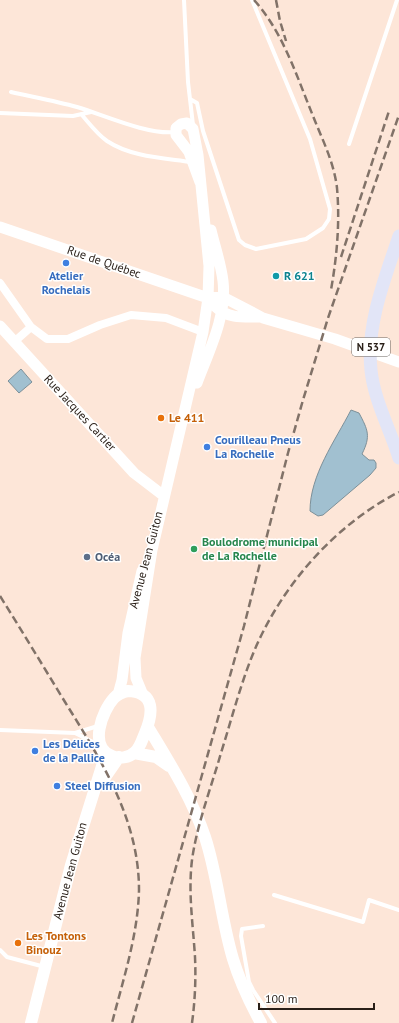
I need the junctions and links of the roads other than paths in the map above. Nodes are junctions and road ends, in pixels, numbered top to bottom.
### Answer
1 (184, 0) edge
2 (252, 0) edge
3 (397, 0) edge
4 (11, 92) dead end
5 (190, 99) junction
6 (92, 112) junction
7 (0, 113) edge
8 (81, 114) junction
9 (193, 129) junction
10 (175, 132) junction
11 (349, 144) dead end
12 (194, 162) junction
13 (200, 182) junction
14 (202, 198) junction
15 (0, 227) edge
16 (399, 236) edge
17 (0, 283) edge
18 (217, 302) junction
19 (0, 326) edge
20 (31, 327) junction
21 (203, 332) junction
22 (14, 342) junction
23 (399, 362) edge
24 (182, 420) junction
25 (399, 458) edge
26 (164, 496) junction
27 (140, 598) junction
28 (118, 695) junction
29 (143, 695) junction
30 (100, 726) junction
31 (148, 727) junction
32 (0, 730) edge
33 (75, 732) junction
34 (102, 748) junction
35 (134, 754) junction
36 (119, 758) junction
37 (175, 773) junction
38 (86, 813) junction
39 (274, 895) dead end
40 (399, 910) edge
41 (263, 926) dead end
42 (0, 950) edge
43 (45, 967) junction
44 (31, 1023) edge
45 (261, 1023) edge
46 (275, 1023) edge

1 - 5 lane
2 - 5 lane
3 - 11 lane
4 - 6 lane
5 - 9 lane
6 - 8 lane
6 - 10 lane
7 - 8 lane
8 - 12 lane
9 - 10 street
9 - 13 street
10 - 12 street
12 - 13 street
13 - 14 street
14 - 18 street
14 - 18 street
15 - 18 street, Rue de Québec
16 - 25 main road, N 537
17 - 20 street
18 - 21 street, Avenue Jean Guiton
18 - 23 street, Rue de Québec
18 - 24 street, Avenue Jean Guiton
19 - 22 street, Rue Jacques Cartier
20 - 21 street
20 - 22 street
21 - 24 street, Avenue Jean Guiton
22 - 26 street, Rue Jacques Cartier
24 - 26 street, Avenue Jean Guiton
26 - 27 street, Avenue Jean Guiton
27 - 28 street, Avenue Jean Guiton
27 - 29 street, Avenue Jean Guiton
28 - 29 main road
28 - 30 main road
29 - 31 main road
30 - 33 lane
30 - 34 main road
31 - 35 main road
31 - 37 main road
32 - 33 lane
33 - 34 lane
34 - 36 main road
34 - 38 main road, Avenue Jean Guiton
35 - 36 main road
35 - 37 main road
36 - 38 main road, Avenue Jean Guiton
37 - 45 main road
38 - 43 main road, Avenue Jean Guiton
39 - 40 lane
41 - 46 lane
42 - 43 lane
43 - 44 main road, Avenue Jean Guiton

